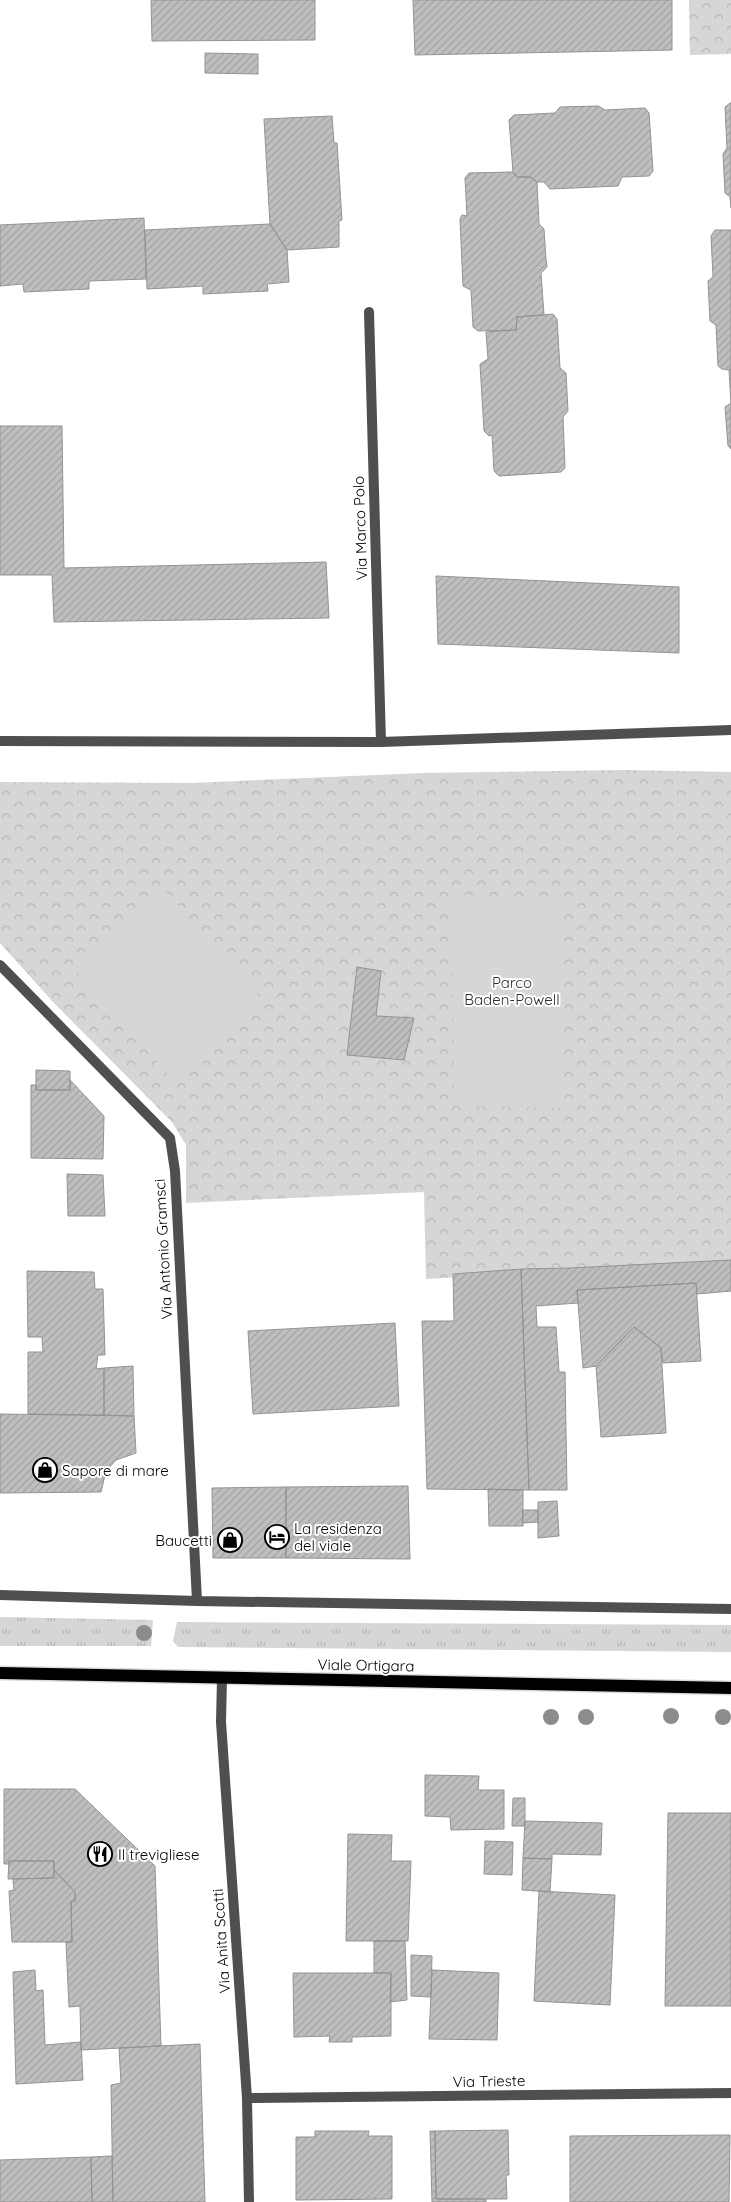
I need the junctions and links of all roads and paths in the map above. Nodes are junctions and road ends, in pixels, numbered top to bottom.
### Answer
1 (369, 312) dead end
2 (731, 730) edge
3 (0, 741) edge
4 (381, 742) junction
5 (0, 965) edge
6 (0, 1595) edge
7 (197, 1601) junction
8 (731, 1609) edge
9 (0, 1673) edge
10 (222, 1678) junction
11 (731, 1688) edge
12 (731, 2093) edge
13 (247, 2098) junction
14 (249, 2202) edge

1 - 4 street, Via Marco Polo
2 - 4 street
3 - 4 street
5 - 7 street, Via Antonio Gramsci
6 - 7 street
7 - 8 street
9 - 10 main road, Viale Ortigara
10 - 11 main road, Viale Ortigara
10 - 13 street, Via Anita Scotti
12 - 13 street, Via Trieste
13 - 14 street, Via Anita Scotti

